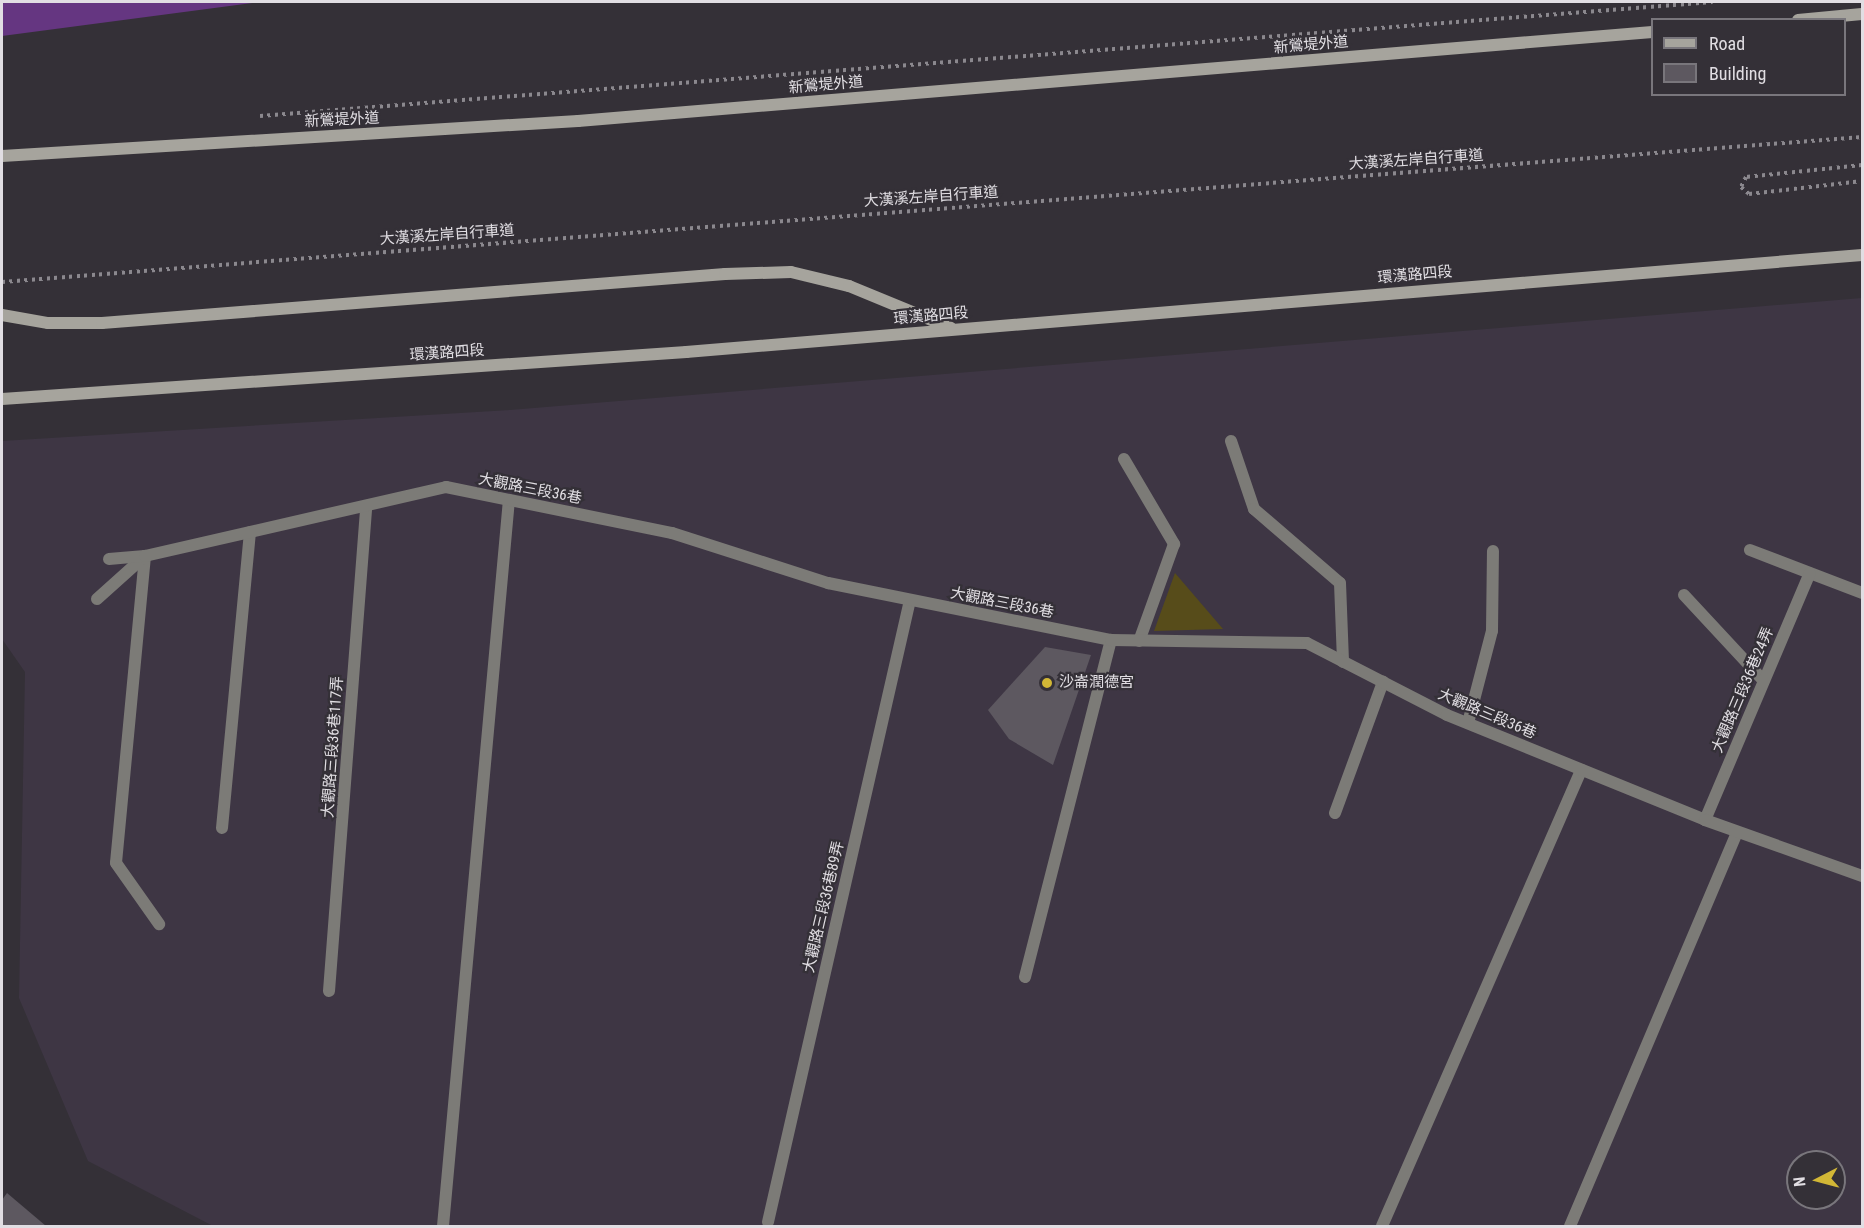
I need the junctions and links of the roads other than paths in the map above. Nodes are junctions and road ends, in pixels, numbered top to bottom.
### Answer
1 (1863, 14) edge
2 (1820, 18) edge
3 (1651, 32) edge
4 (2, 156) edge
5 (1863, 255) edge
6 (2, 315) edge
7 (955, 329) junction
8 (2, 399) edge
9 (1231, 441) dead end
10 (1124, 459) dead end
11 (509, 500) junction
12 (366, 506) junction
13 (250, 532) junction
14 (1750, 550) dead end
15 (1493, 551) dead end
16 (145, 556) junction
17 (109, 559) dead end
18 (1810, 573) junction
19 (1863, 593) edge
20 (1684, 595) dead end
21 (97, 599) dead end
22 (910, 600) junction
23 (1111, 640) junction
24 (1139, 641) junction
25 (1343, 662) junction
26 (1762, 680) junction
27 (1383, 682) junction
28 (1468, 723) junction
29 (1581, 770) junction
30 (1335, 813) dead end
31 (1705, 820) junction
32 (222, 828) dead end
33 (1737, 832) junction
34 (1863, 876) edge
35 (159, 924) dead end
36 (1024, 977) dead end
37 (329, 991) dead end
38 (768, 1222) dead end
39 (443, 1227) edge
40 (1382, 1227) edge
41 (1570, 1227) edge

1 - 2 street
3 - 4 street, 新鶯堤外道
5 - 7 street, 環漢路四段
6 - 7 street
7 - 8 street, 環漢路四段
9 - 25 street
10 - 24 street
11 - 12 street, 大觀路三段36巷
11 - 22 street, 大觀路三段36巷
11 - 39 street
12 - 13 street, 大觀路三段36巷
12 - 37 street, 大觀路三段36巷117弄
13 - 16 street, 大觀路三段36巷
13 - 32 street
14 - 18 street
15 - 28 street
16 - 17 street, 大觀路三段36巷
16 - 21 street
16 - 35 street
18 - 19 street
18 - 26 street, 大觀路三段36巷24弄
20 - 26 street
22 - 23 street, 大觀路三段36巷
22 - 38 street, 大觀路三段36巷89弄
23 - 24 street, 大觀路三段36巷
23 - 36 street
24 - 25 street, 大觀路三段36巷
25 - 27 street, 大觀路三段36巷
26 - 31 street, 大觀路三段36巷24弄
27 - 28 street, 大觀路三段36巷
27 - 30 street
28 - 29 street, 大觀路三段36巷
29 - 31 street, 大觀路三段36巷
29 - 40 street
31 - 33 street, 大觀路三段36巷
33 - 34 street, 大觀路三段36巷
33 - 41 street

